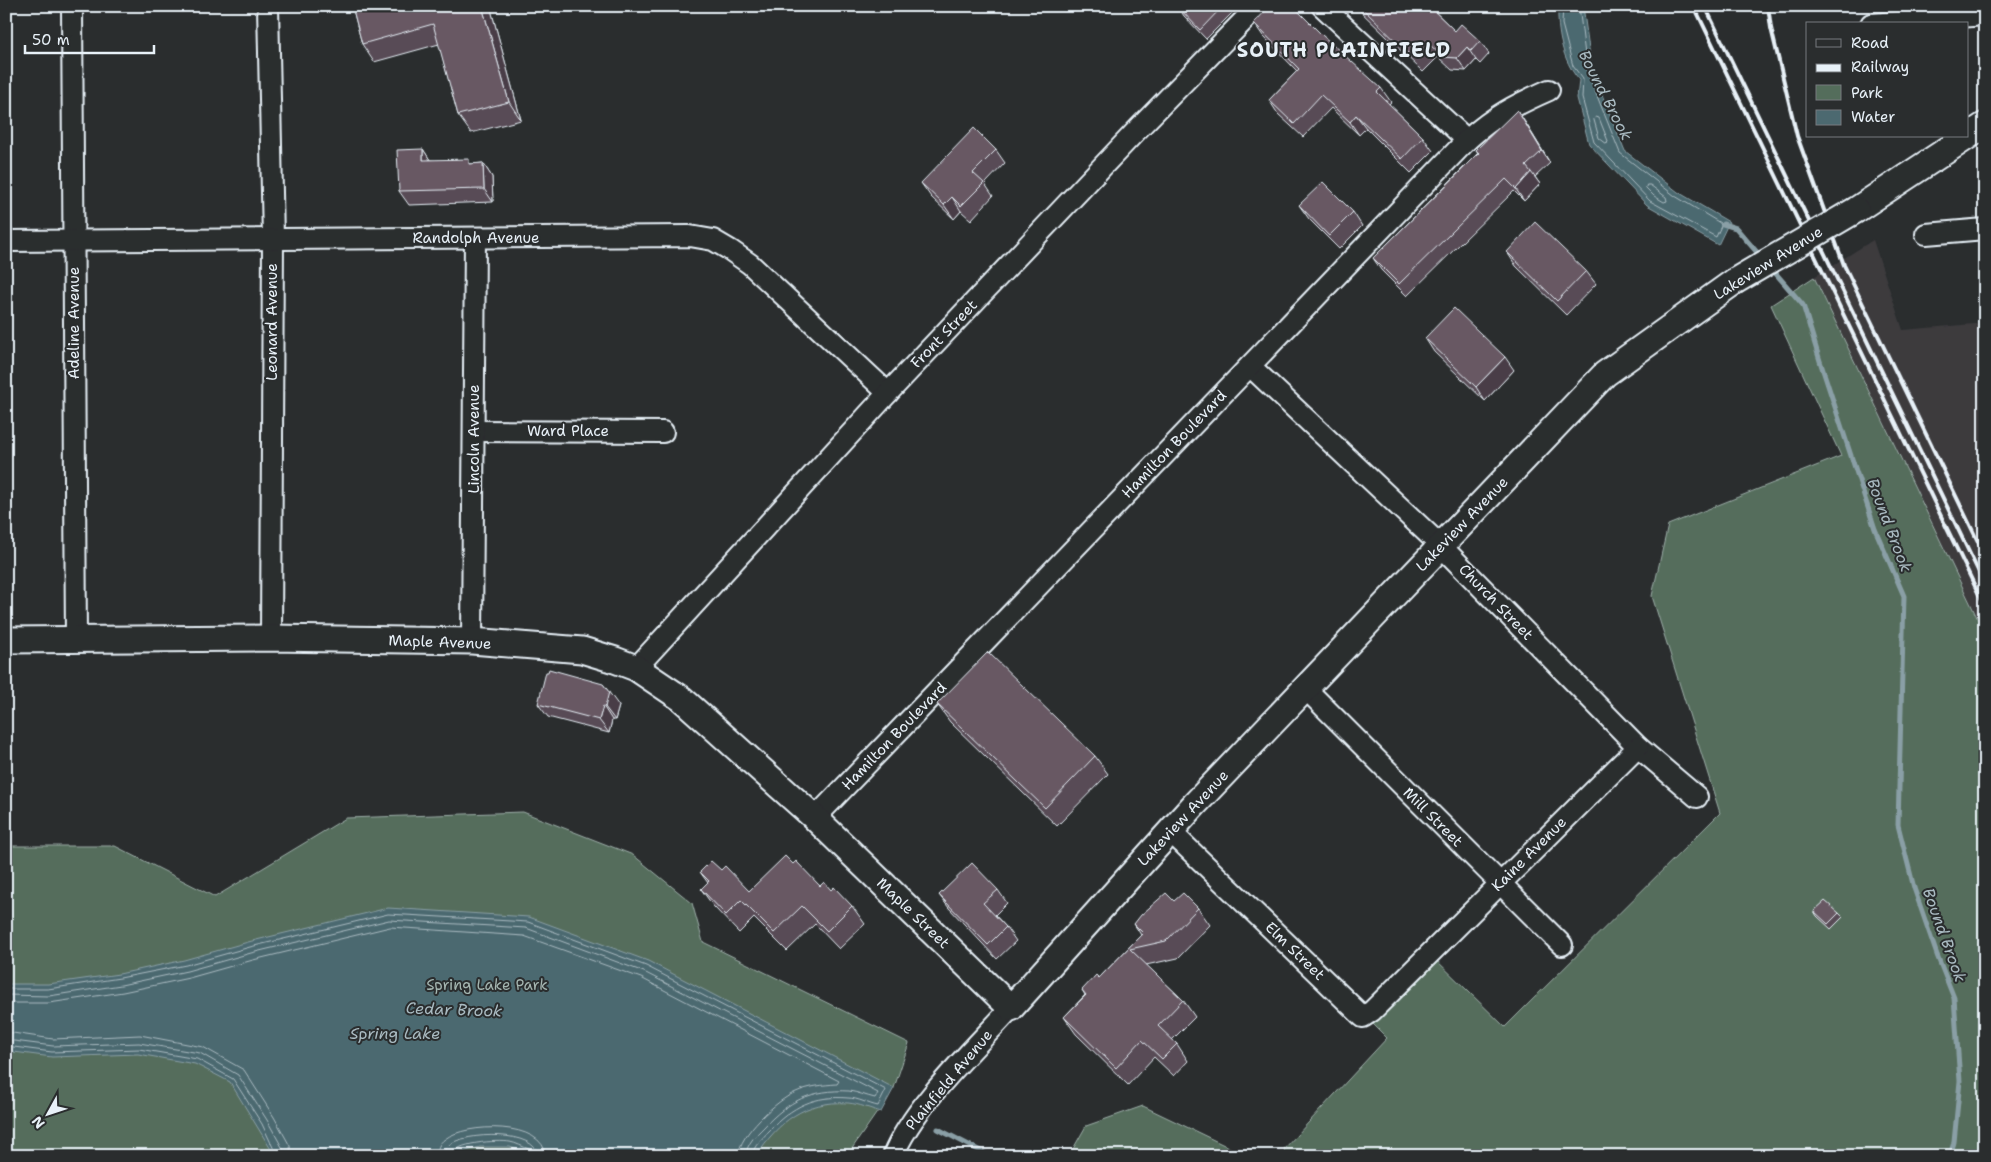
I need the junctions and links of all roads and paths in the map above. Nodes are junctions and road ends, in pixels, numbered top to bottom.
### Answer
1 (72, 6) edge
2 (268, 6) edge
3 (1258, 6) edge
4 (1322, 6) edge
5 (1985, 15) edge
6 (1896, 22) edge
7 (1549, 90) dead end
8 (1985, 125) edge
9 (1968, 136) edge
10 (1965, 138) edge
11 (1467, 140) junction
12 (1985, 229) edge
13 (1926, 234) dead end
14 (475, 238) junction
15 (273, 239) junction
16 (74, 241) junction
17 (6, 242) edge
18 (1250, 366) junction
19 (888, 393) junction
20 (474, 431) junction
21 (663, 432) dead end
22 (1441, 546) junction
23 (271, 638) junction
24 (6, 640) edge
25 (76, 640) junction
26 (472, 641) junction
27 (636, 668) junction
28 (1305, 688) junction
29 (1638, 747) junction
30 (1697, 797) dead end
31 (815, 818) junction
32 (1170, 831) junction
33 (1499, 884) junction
34 (1562, 945) dead end
35 (1421, 962) joint
36 (1010, 1008) junction
37 (893, 1156) edge

1 - 16 street, Adeline Avenue
2 - 15 street, Leonard Avenue
3 - 19 street, Front Street
4 - 11 street
5 - 6 street
7 - 11 street, Hamilton Boulevard
8 - 9 main road, Lakeview Avenue, bridge
10 - 22 main road, Lakeview Avenue, bridge
11 - 18 street, Hamilton Boulevard
12 - 13 street
14 - 15 street, Randolph Avenue
14 - 19 street, Randolph Avenue
14 - 20 street, Lincoln Avenue
15 - 16 street, Randolph Avenue
15 - 23 street, Leonard Avenue
16 - 17 street, Randolph Avenue
16 - 25 street, Adeline Avenue
18 - 22 street, Church Street
18 - 31 street, Hamilton Boulevard
19 - 27 street, Front Street
20 - 21 street, Ward Place
20 - 26 street, Lincoln Avenue
22 - 28 main road, Lakeview Avenue
22 - 29 street, Church Street
23 - 25 main road, Maple Avenue
23 - 26 main road, Maple Avenue
24 - 25 main road, Maple Avenue
26 - 27 main road, Maple Avenue
27 - 31 main road, Maple Avenue
28 - 32 main road, Lakeview Avenue
28 - 33 street, Mill Street
29 - 30 street, Church Street
29 - 33 street, Kaine Avenue
31 - 36 main road, Maple Street
32 - 35 street, Elm Street
32 - 36 main road, Lakeview Avenue
33 - 34 street, Mill Street
33 - 35 street, Kaine Avenue
36 - 37 street, Plainfield Avenue

